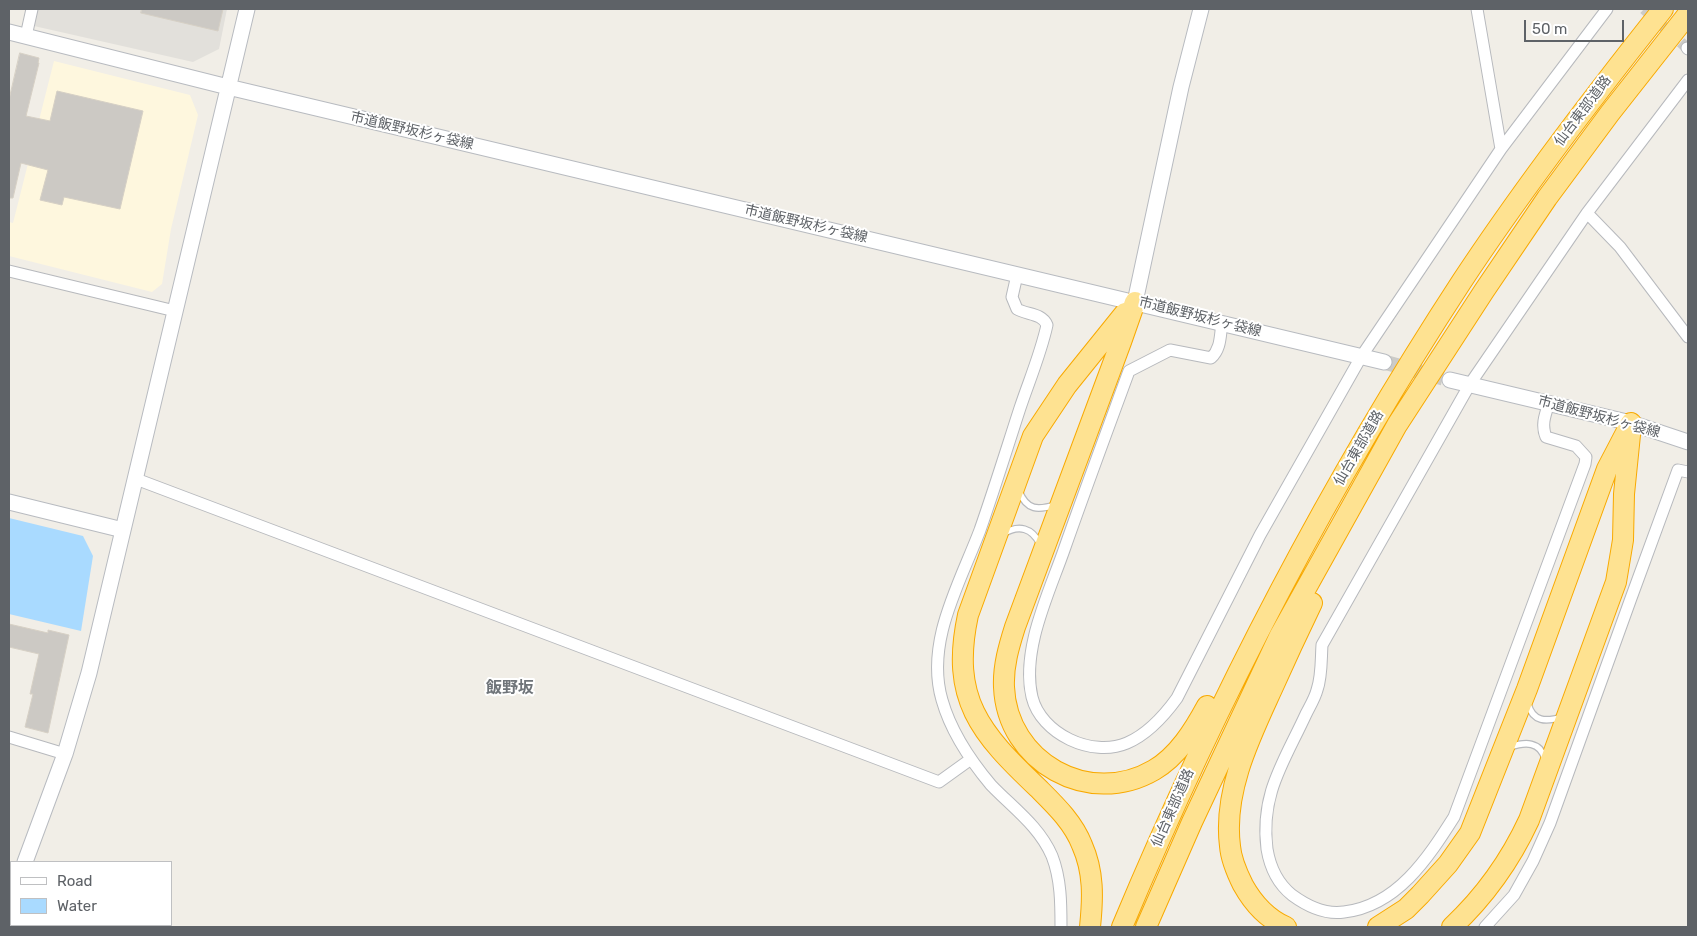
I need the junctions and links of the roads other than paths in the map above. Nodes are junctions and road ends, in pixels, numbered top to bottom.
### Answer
1 (32, 9) edge
2 (248, 9) edge
3 (1200, 9) edge
4 (1477, 9) edge
5 (1607, 9) edge
6 (1663, 9) edge
7 (1688, 14) edge
8 (9, 32) edge
9 (26, 36) junction
10 (1688, 80) edge
11 (228, 87) junction
12 (1501, 149) junction
13 (1587, 213) junction
14 (9, 271) edge
15 (1017, 275) junction
16 (1135, 302) junction
17 (175, 311) junction
18 (1222, 323) junction
19 (1688, 337) edge
20 (1361, 357) junction
21 (1384, 362) tunnel mouth
22 (1450, 380) tunnel mouth
23 (1470, 384) junction
24 (1549, 403) junction
25 (1631, 423) junction
26 (1397, 425) junction
27 (1366, 435) junction
28 (1688, 442) edge
29 (1688, 472) edge
30 (136, 479) junction
31 (1017, 482) junction
32 (9, 502) edge
33 (1060, 504) junction
34 (123, 530) junction
35 (997, 538) junction
36 (1042, 555) junction
37 (1527, 688) junction
38 (1568, 714) junction
39 (9, 737) edge
40 (1502, 752) junction
41 (65, 754) junction
42 (971, 759) junction
43 (1545, 776) junction
44 (25, 861) edge
45 (1061, 927) edge
46 (1090, 927) edge
47 (1122, 927) edge
48 (1146, 927) edge
49 (1286, 927) edge
50 (1378, 927) edge
51 (1452, 927) edge
52 (1485, 927) edge

1 - 9 street
2 - 11 street
3 - 16 street
4 - 12 street
5 - 12 street
6 - 27 highway, 仙台東部道路
7 - 26 highway, 仙台東部道路
8 - 9 street, 市道飯野坂杉ヶ袋線
9 - 11 street, 市道飯野坂杉ヶ袋線
10 - 13 street
11 - 15 street, 市道飯野坂杉ヶ袋線
11 - 17 street
12 - 20 street
13 - 19 street
13 - 23 street
14 - 17 street
15 - 16 street, 市道飯野坂杉ヶ袋線
15 - 42 street
16 - 18 street, 市道飯野坂杉ヶ袋線
16 - 31 highway
16 - 33 highway
17 - 30 street
18 - 20 street, 市道飯野坂杉ヶ袋線
18 - 20 street
20 - 21 street, 市道飯野坂杉ヶ袋線
22 - 23 street, 市道飯野坂杉ヶ袋線
23 - 24 street, 市道飯野坂杉ヶ袋線
23 - 24 street
24 - 25 street, 市道飯野坂杉ヶ袋線
25 - 28 street, 市道飯野坂杉ヶ袋線
25 - 37 highway
25 - 38 highway
26 - 48 highway, 仙台東部道路
26 - 49 highway
27 - 36 highway
27 - 47 highway, 仙台東部道路
29 - 52 street
30 - 34 street
30 - 42 street
31 - 33 lane
31 - 35 highway
32 - 34 street
33 - 36 highway
34 - 41 street
35 - 36 lane
35 - 46 highway
37 - 38 lane
37 - 40 highway
38 - 43 highway
39 - 41 street
40 - 43 lane
40 - 50 highway
41 - 44 street
42 - 45 street
43 - 51 highway

